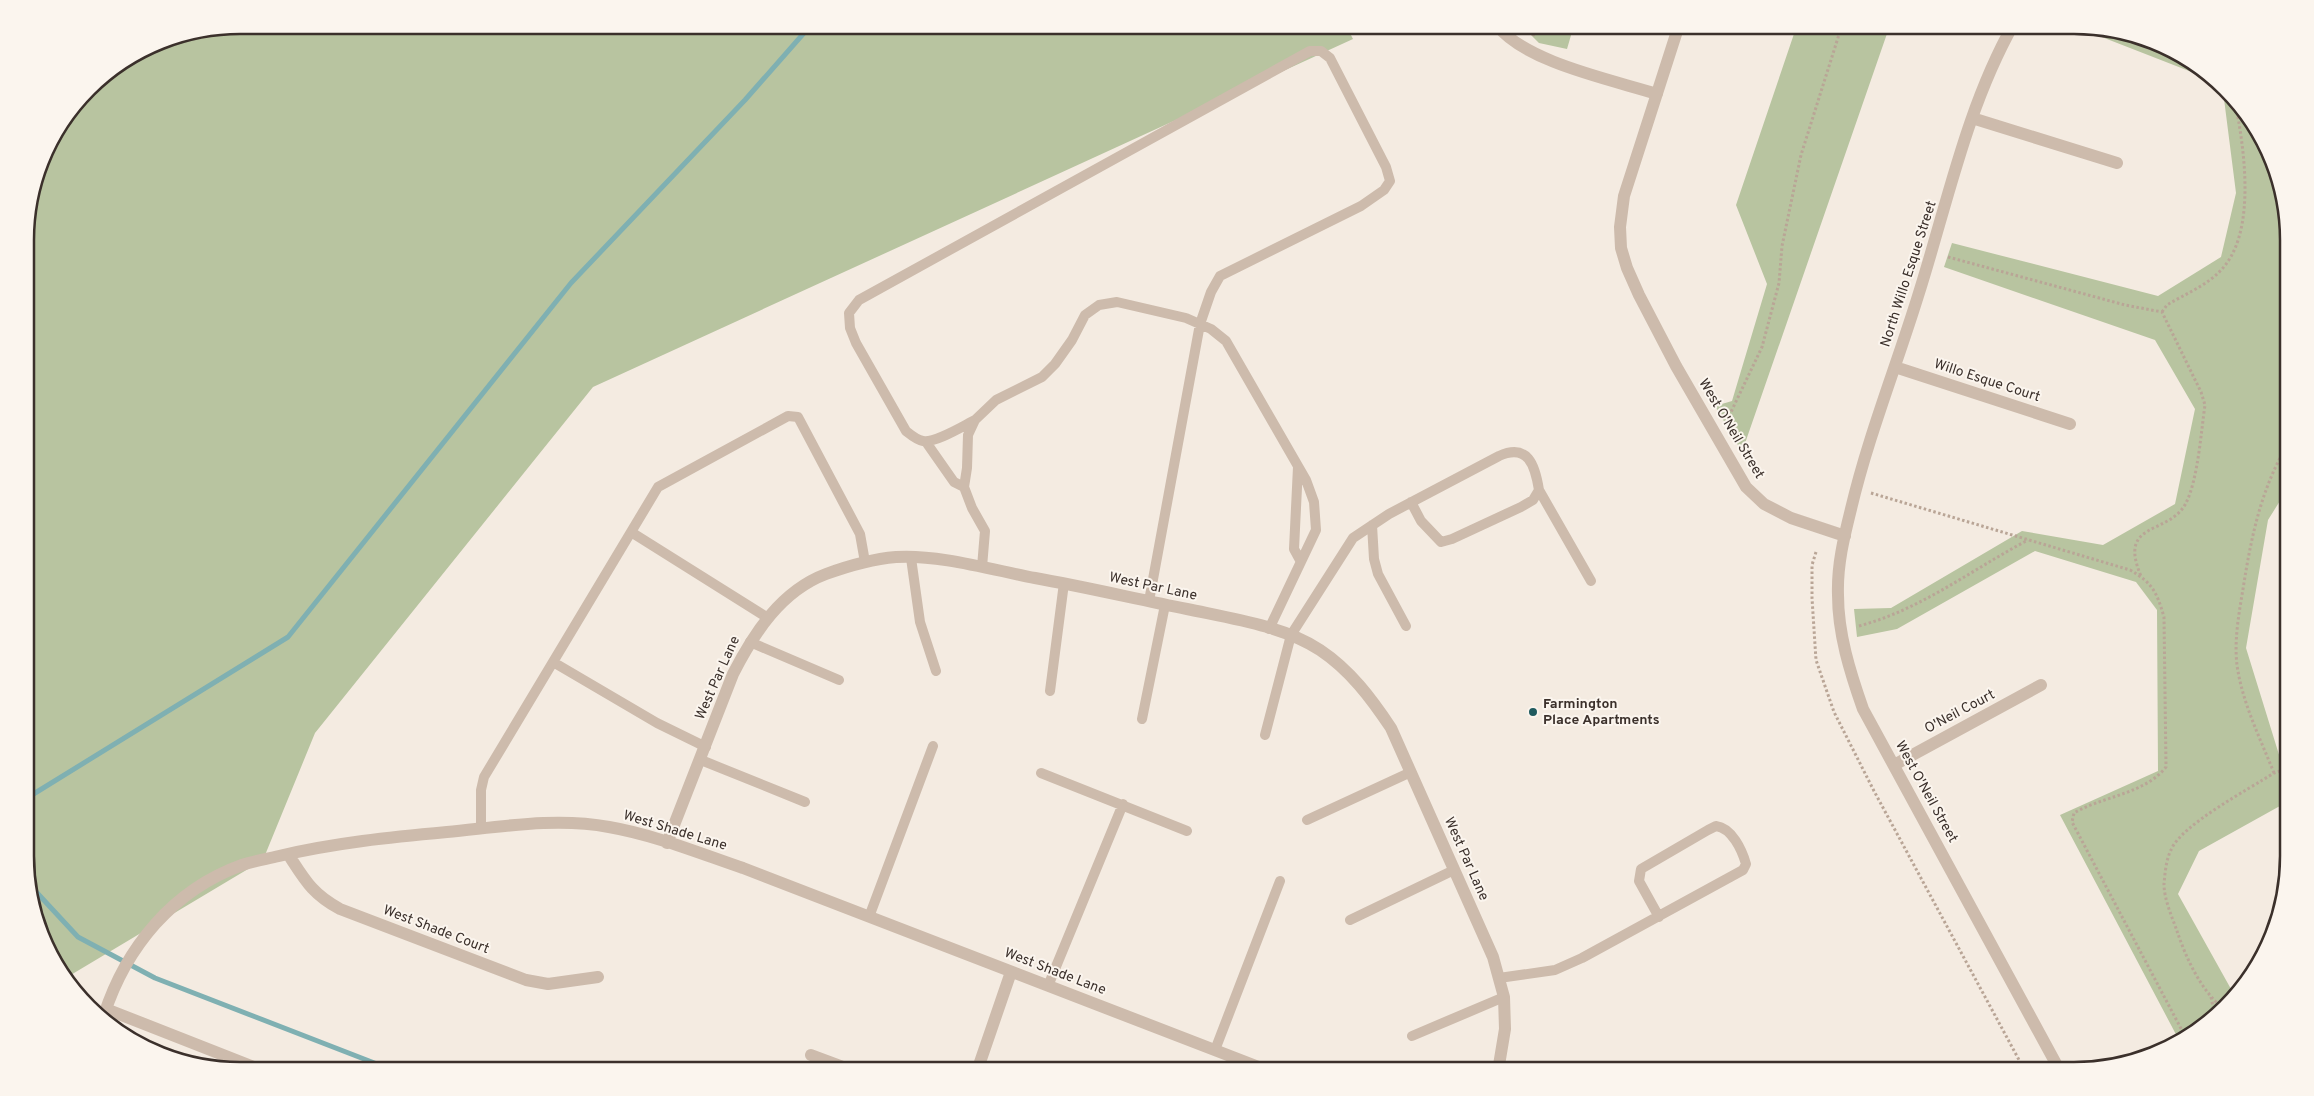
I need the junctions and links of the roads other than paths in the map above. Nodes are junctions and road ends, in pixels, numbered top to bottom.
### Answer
1 (1507, 34) edge
2 (1676, 34) edge
3 (2007, 34) edge
4 (1657, 94) junction
5 (1972, 118) junction
6 (2116, 163) dead end
7 (1200, 324) junction
8 (1894, 367) junction
9 (975, 420) junction
10 (2070, 424) dead end
11 (926, 442) junction
12 (1298, 467) junction
13 (964, 487) junction
14 (1539, 490) junction
15 (1411, 502) junction
16 (1372, 525) junction
17 (630, 532) junction
18 (1845, 536) junction
19 (911, 558) junction
20 (1300, 560) junction
21 (866, 562) junction
22 (982, 567) junction
23 (1591, 581) dead end
24 (1064, 583) junction
25 (1149, 601) junction
26 (1165, 605) junction
27 (768, 618) junction
28 (1406, 626) dead end
29 (1269, 629) junction
30 (1291, 635) junction
31 (750, 642) junction
32 (553, 662) junction
33 (936, 672) dead end
34 (839, 680) dead end
35 (2040, 685) dead end
36 (1050, 691) dead end
37 (1142, 719) dead end
38 (1265, 735) dead end
39 (933, 746) dead end
40 (706, 747) junction
41 (701, 760) junction
42 (1894, 765) junction
43 (1411, 772) junction
44 (1041, 773) dead end
45 (805, 802) dead end
46 (1122, 804) junction
47 (1307, 820) dead end
48 (481, 829) junction
49 (1187, 831) dead end
50 (667, 843) junction
51 (288, 854) junction
52 (1454, 870) junction
53 (1280, 881) dead end
54 (869, 917) junction
55 (1659, 917) junction
56 (1350, 920) dead end
57 (1011, 972) junction
58 (598, 977) dead end
59 (1499, 978) junction
60 (1048, 986) junction
61 (1504, 997) junction
62 (105, 1012) edge
63 (1412, 1036) dead end
64 (1215, 1050) junction
65 (811, 1055) dead end
66 (240, 1062) edge
67 (830, 1062) edge
68 (980, 1062) edge
69 (1246, 1062) edge
70 (1499, 1062) edge
71 (2056, 1062) edge

1 - 4 street
2 - 4 street, West O'Neil Street
3 - 5 street, North Willo Esque Street
4 - 18 street, West O'Neil Street
5 - 6 street
5 - 8 street, North Willo Esque Street
7 - 9 lane
7 - 11 lane
7 - 12 lane
7 - 25 lane
8 - 10 street, Willo Esque Court
8 - 18 street, North Willo Esque Street
9 - 11 lane
9 - 13 lane
11 - 13 lane
12 - 20 lane
12 - 20 lane
13 - 22 lane
14 - 15 lane
14 - 15 lane
14 - 23 lane
15 - 16 lane
16 - 28 lane
16 - 30 lane
17 - 21 lane
17 - 27 lane
17 - 32 lane
18 - 42 street, West O'Neil Street
19 - 21 street, West Par Lane
19 - 22 street, West Par Lane
19 - 33 lane
20 - 29 lane
21 - 27 street, West Par Lane
22 - 24 street, West Par Lane
24 - 25 street, West Par Lane
24 - 36 lane
25 - 26 street, West Par Lane
26 - 29 street, West Par Lane
26 - 37 lane
27 - 31 street, West Par Lane
29 - 30 street, West Par Lane
30 - 38 lane
30 - 43 street, West Par Lane
31 - 34 lane
31 - 40 street, West Par Lane
32 - 40 lane
32 - 48 lane
35 - 42 street, O'Neil Court
39 - 54 lane
40 - 41 street, West Par Lane
41 - 45 lane
41 - 50 street, West Par Lane
42 - 71 street, West O'Neil Street
43 - 47 lane
43 - 52 street, West Par Lane
44 - 46 lane
46 - 49 lane
46 - 60 lane
48 - 50 street, West Shade Lane
48 - 51 street, West Shade Lane
50 - 54 street, West Shade Lane
51 - 58 street, West Shade Court
51 - 62 street, West Shade Lane
52 - 56 lane
52 - 59 street, West Par Lane
53 - 64 lane
54 - 57 street, West Shade Lane
55 - 55 lane
55 - 59 lane
57 - 60 street, West Shade Lane
57 - 68 street
59 - 61 street, West Par Lane
60 - 64 street, West Shade Lane
61 - 63 lane
61 - 70 street, West Par Lane
62 - 66 street
64 - 69 street, West Shade Lane
65 - 67 street

